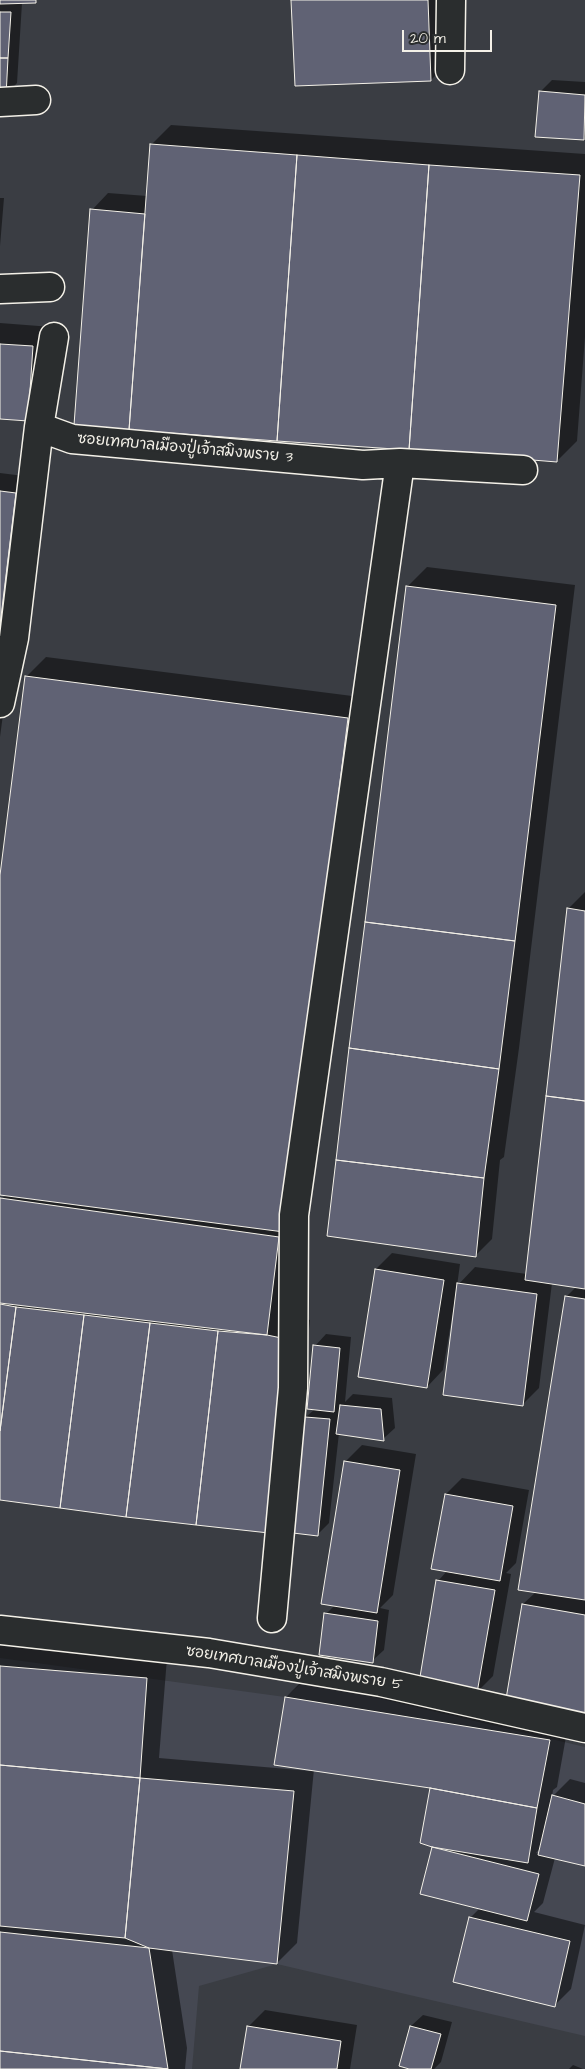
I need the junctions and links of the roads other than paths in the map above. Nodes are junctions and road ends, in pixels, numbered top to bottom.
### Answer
1 (451, 0) edge
2 (450, 70) dead end
3 (36, 100) dead end
4 (0, 102) edge
5 (50, 287) dead end
6 (0, 289) edge
7 (54, 338) dead end
8 (39, 427) junction
9 (400, 463) junction
10 (523, 470) dead end
11 (0, 703) edge
12 (0, 708) edge
13 (272, 1618) dead end
14 (0, 1630) edge
15 (585, 1728) edge

1 - 2 street
3 - 4 street
5 - 6 street
7 - 8 street
8 - 9 street, ซอยเทศบาลเมืองปู่เจ้าสมิงพราย 3
8 - 11 street
9 - 10 street, ซอยเทศบาลเมืองปู่เจ้าสมิงพราย 3
9 - 13 street
11 - 12 street
14 - 15 street, ซอยเทศบาลเมืองปู่เจ้าสมิงพราย 5

